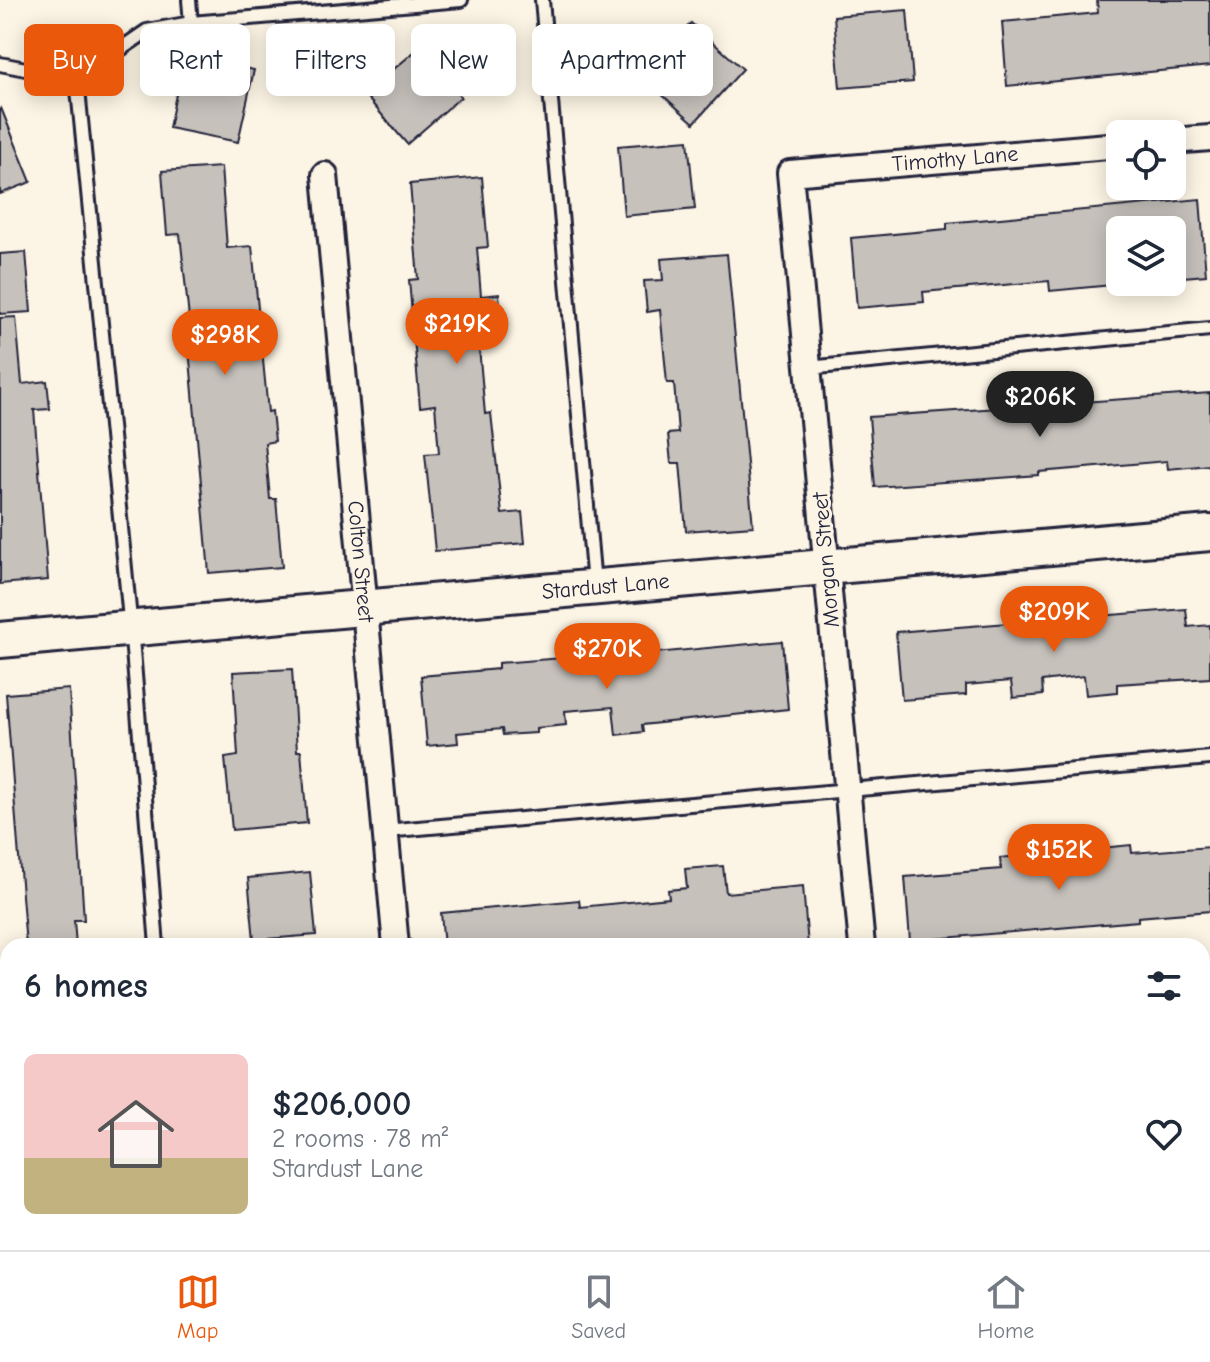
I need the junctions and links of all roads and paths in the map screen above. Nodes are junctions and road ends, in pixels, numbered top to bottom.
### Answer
1 (189, 0) edge
2 (461, 0) edge
3 (542, 0) edge
4 (191, 23) junction
5 (124, 47) edge
6 (0, 64) edge
7 (24, 69) edge
8 (79, 96) edge
9 (1210, 138) edge
10 (1186, 140) edge
11 (1106, 146) edge
12 (790, 173) joint
13 (325, 175) dead end
14 (1210, 329) edge
15 (808, 368) junction
16 (1210, 533) edge
17 (827, 567) junction
18 (595, 587) junction
19 (365, 607) junction
20 (131, 628) junction
21 (0, 640) edge
22 (1210, 758) edge
23 (847, 789) junction
24 (385, 831) junction
25 (156, 938) edge
26 (395, 938) edge
27 (861, 938) edge

1 - 4 lane
2 - 4 lane
3 - 18 lane
4 - 5 lane
6 - 7 lane
8 - 20 lane
9 - 10 street
11 - 12 street, Timothy Lane
12 - 15 street, Morgan Street
13 - 19 street, Colton Street
14 - 15 lane
15 - 17 street, Morgan Street
16 - 17 street, Stardust Lane
17 - 18 street, Stardust Lane
17 - 23 street, Morgan Street
18 - 19 street, Stardust Lane
19 - 20 street, Stardust Lane
19 - 24 street, Colton Street
20 - 21 street, Stardust Lane
20 - 25 lane
22 - 23 lane
23 - 24 lane
23 - 27 street, Morgan Street
24 - 26 street, Colton Street

